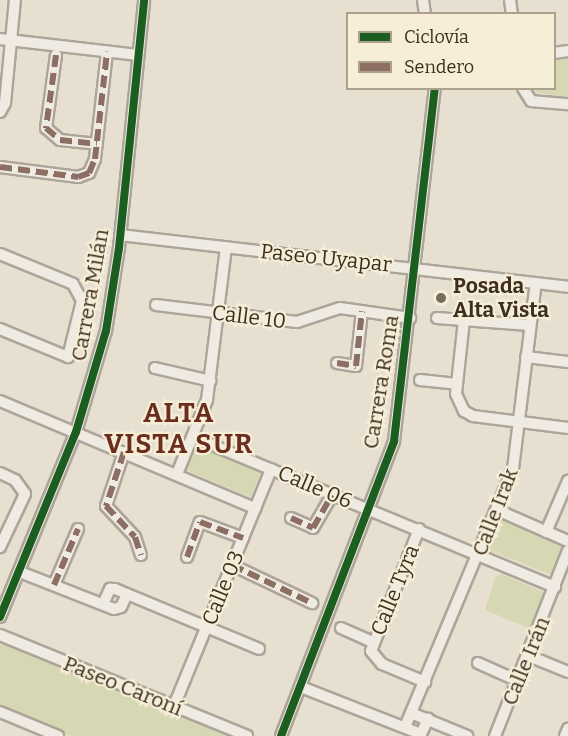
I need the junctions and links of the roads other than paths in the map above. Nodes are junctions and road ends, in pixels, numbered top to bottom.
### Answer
1 (15, 0) edge
2 (144, 0) edge
3 (0, 39) edge
4 (13, 41) junction
5 (107, 52) junction
6 (56, 55) dead end
7 (138, 55) junction
8 (435, 90) edge
9 (524, 91) edge
10 (568, 105) edge
11 (0, 112) edge
12 (97, 144) junction
13 (0, 167) edge
14 (120, 235) junction
15 (226, 247) junction
16 (0, 254) edge
17 (416, 268) junction
18 (536, 283) junction
19 (568, 288) edge
20 (156, 304) dead end
21 (362, 311) junction
22 (219, 313) junction
23 (410, 318) junction
24 (437, 318) dead end
25 (464, 320) junction
26 (529, 325) junction
27 (0, 329) edge
28 (526, 357) junction
29 (568, 362) edge
30 (337, 363) dead end
31 (155, 369) dead end
32 (420, 380) dead end
33 (210, 381) junction
34 (457, 384) junction
35 (0, 401) edge
36 (519, 422) junction
37 (568, 428) edge
38 (76, 432) junction
39 (193, 437) junction
40 (124, 452) junction
41 (271, 469) junction
42 (0, 473) edge
43 (177, 474) junction
44 (566, 482) edge
45 (332, 495) junction
46 (255, 508) junction
47 (370, 510) junction
48 (497, 510) junction
49 (291, 518) dead end
50 (78, 529) dead end
51 (419, 529) junction
52 (546, 532) junction
53 (243, 538) junction
54 (568, 541) edge
55 (0, 547) edge
56 (568, 551) edge
57 (480, 552) junction
58 (141, 555) dead end
59 (187, 557) dead end
60 (232, 565) junction
61 (20, 572) junction
62 (54, 585) junction
63 (555, 587) junction
64 (127, 594) junction
65 (312, 603) dead end
66 (103, 604) junction
67 (0, 616) edge
68 (207, 628) junction
69 (340, 628) dead end
70 (0, 635) edge
71 (372, 647) junction
72 (259, 649) dead end
73 (529, 656) junction
74 (478, 663) dead end
75 (568, 672) edge
76 (518, 681) junction
77 (425, 682) junction
78 (301, 687) junction
79 (174, 706) junction
80 (0, 712) edge
81 (411, 712) junction
82 (428, 720) junction
83 (405, 727) junction
84 (568, 729) edge
85 (58, 736) edge
86 (247, 736) edge
87 (281, 736) edge
88 (467, 736) edge
89 (495, 736) edge
90 (565, 736) edge

1 - 4 street
2 - 7 street, Carrera Milán
3 - 4 street
4 - 5 street
4 - 11 street
5 - 7 street
5 - 12 street
6 - 12 street
7 - 14 street, Carrera Milán
8 - 17 street, Carrera Roma
9 - 10 street
12 - 13 street
14 - 15 street, Paseo Uyapar
14 - 38 street, Carrera Milán
15 - 17 street, Paseo Uyapar
15 - 22 street
16 - 27 street
17 - 18 street, Paseo Uyapar
17 - 23 street, Carrera Roma
18 - 19 street, Paseo Uyapar
18 - 26 street, Calle Irak
20 - 22 street, Calle 10
21 - 22 street, Calle 10
21 - 23 street, Calle 10
21 - 30 street
22 - 33 street
23 - 47 street, Carrera Roma
24 - 25 street
25 - 26 street
25 - 34 street
26 - 28 street, Calle Irak
28 - 29 street
28 - 36 street, Calle Irak
31 - 33 street
32 - 34 street
33 - 39 street
34 - 36 street
35 - 38 street
36 - 37 street
36 - 48 street, Calle Irak
38 - 40 street
38 - 61 street, Carrera Milán
39 - 41 street, Calle 06
39 - 43 street
40 - 43 street
40 - 58 street
41 - 45 street, Calle 06
41 - 46 street, Calle 03
42 - 55 street
43 - 46 street
44 - 52 street
45 - 47 street, Calle 06
45 - 49 street
46 - 53 street, Calle 03
47 - 51 street, Calle 06
47 - 78 street, Carrera Roma
48 - 52 street
48 - 57 street, Calle Irak
50 - 62 street
51 - 57 street, Calle 06
51 - 71 street, Calle Tyra
52 - 54 street
53 - 59 street
53 - 60 street, Calle 03
56 - 63 street, Calle Irán
57 - 63 street, Calle 06
57 - 77 street, Calle Irak
60 - 65 street
60 - 68 street, Calle 03
61 - 62 street
61 - 67 street, Carrera Milán
62 - 66 street
63 - 73 street, Calle Irán
64 - 66 street
64 - 66 street
64 - 68 street
68 - 72 street
68 - 79 street, Calle 03
69 - 71 street
70 - 79 street, Paseo Caroní
71 - 77 street
73 - 75 street
73 - 76 street, Calle Irán
74 - 76 street
76 - 89 street, Calle Irán
77 - 81 street, Calle Irak
78 - 83 street
78 - 87 street, Carrera Roma
79 - 86 street, Paseo Caroní
80 - 85 street
81 - 82 street
81 - 83 street, Calle Irak
82 - 83 street
82 - 88 street
84 - 90 street

